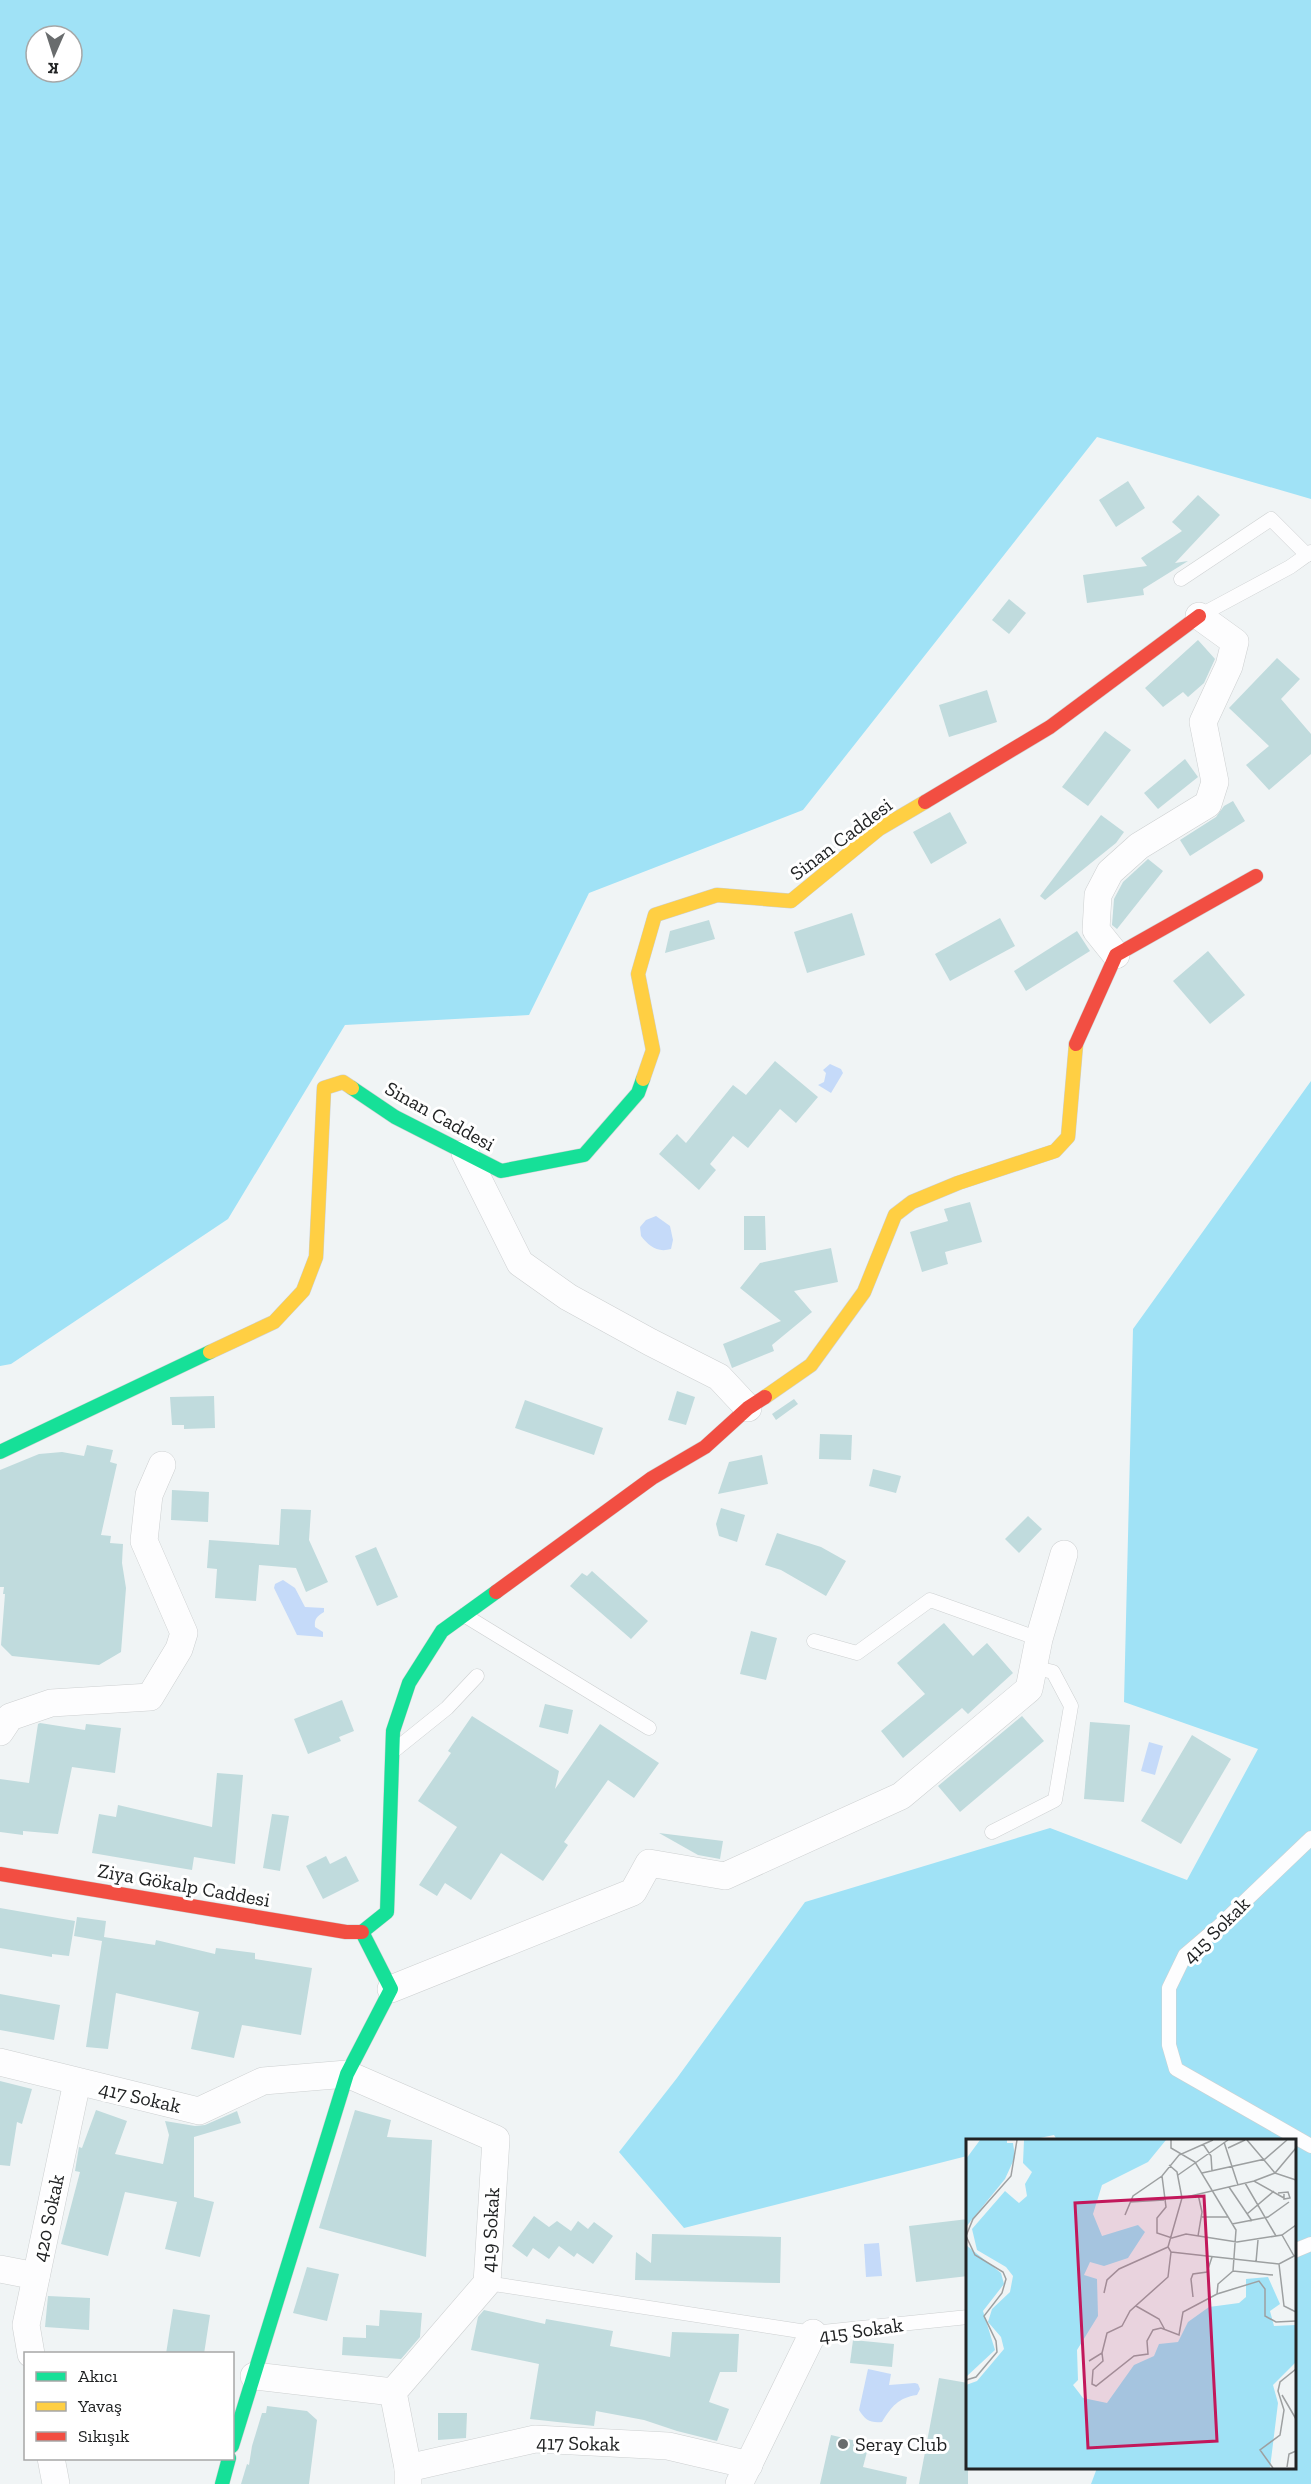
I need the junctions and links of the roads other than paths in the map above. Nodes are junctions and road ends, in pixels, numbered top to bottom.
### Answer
1 (1309, 553) edge
2 (1181, 579) dead end
3 (1199, 616) junction
4 (1256, 876) dead end
5 (1116, 955) junction
6 (465, 1153) junction
7 (748, 1407) junction
8 (0, 1452) edge
9 (162, 1465) dead end
10 (1064, 1554) dead end
11 (464, 1615) junction
12 (1039, 1639) junction
13 (814, 1641) dead end
14 (1033, 1667) junction
15 (477, 1676) dead end
16 (649, 1728) dead end
17 (0, 1732) edge
18 (392, 1752) junction
19 (993, 1832) dead end
20 (1311, 1838) edge
21 (0, 1874) edge
22 (362, 1932) junction
23 (391, 1989) junction
24 (0, 2062) edge
25 (347, 2074) junction
26 (77, 2082) junction
27 (1311, 2146) edge
28 (1311, 2244) edge
29 (1296, 2250) edge
30 (0, 2269) edge
31 (36, 2276) junction
32 (487, 2283) junction
33 (966, 2317) edge
34 (813, 2333) junction
35 (31, 2352) edge
36 (254, 2376) junction
37 (393, 2392) junction
38 (234, 2440) edge
39 (51, 2460) edge
40 (228, 2460) edge
41 (744, 2474) edge
42 (408, 2476) edge
43 (222, 2482) edge
44 (56, 2484) edge
45 (205, 2484) edge

1 - 2 lane
1 - 3 lane
3 - 5 street
3 - 6 street, Sinan Caddesi
4 - 5 street
5 - 7 street
6 - 7 street
6 - 8 street, Sinan Caddesi
7 - 11 street
9 - 17 street
10 - 12 street
11 - 16 lane
11 - 18 street
12 - 13 lane
12 - 14 street
14 - 19 lane
14 - 23 street
15 - 18 lane
18 - 22 street
20 - 27 lane, 415 Sokak
21 - 22 street, Ziya Gökalp Caddesi
22 - 23 street
23 - 25 street
24 - 26 street, 417 Sokak
25 - 26 street, 417 Sokak
25 - 32 street, 419 Sokak
25 - 36 street
26 - 31 street, 420 Sokak
28 - 29 lane
30 - 31 street
31 - 35 street, 420 Sokak
32 - 34 lane
32 - 37 street, 419 Sokak
33 - 34 lane, 415 Sokak
34 - 41 street, 415 Sokak
36 - 37 street
36 - 38 street
37 - 42 street
39 - 44 street
40 - 43 street
41 - 42 street, 417 Sokak
43 - 45 street

